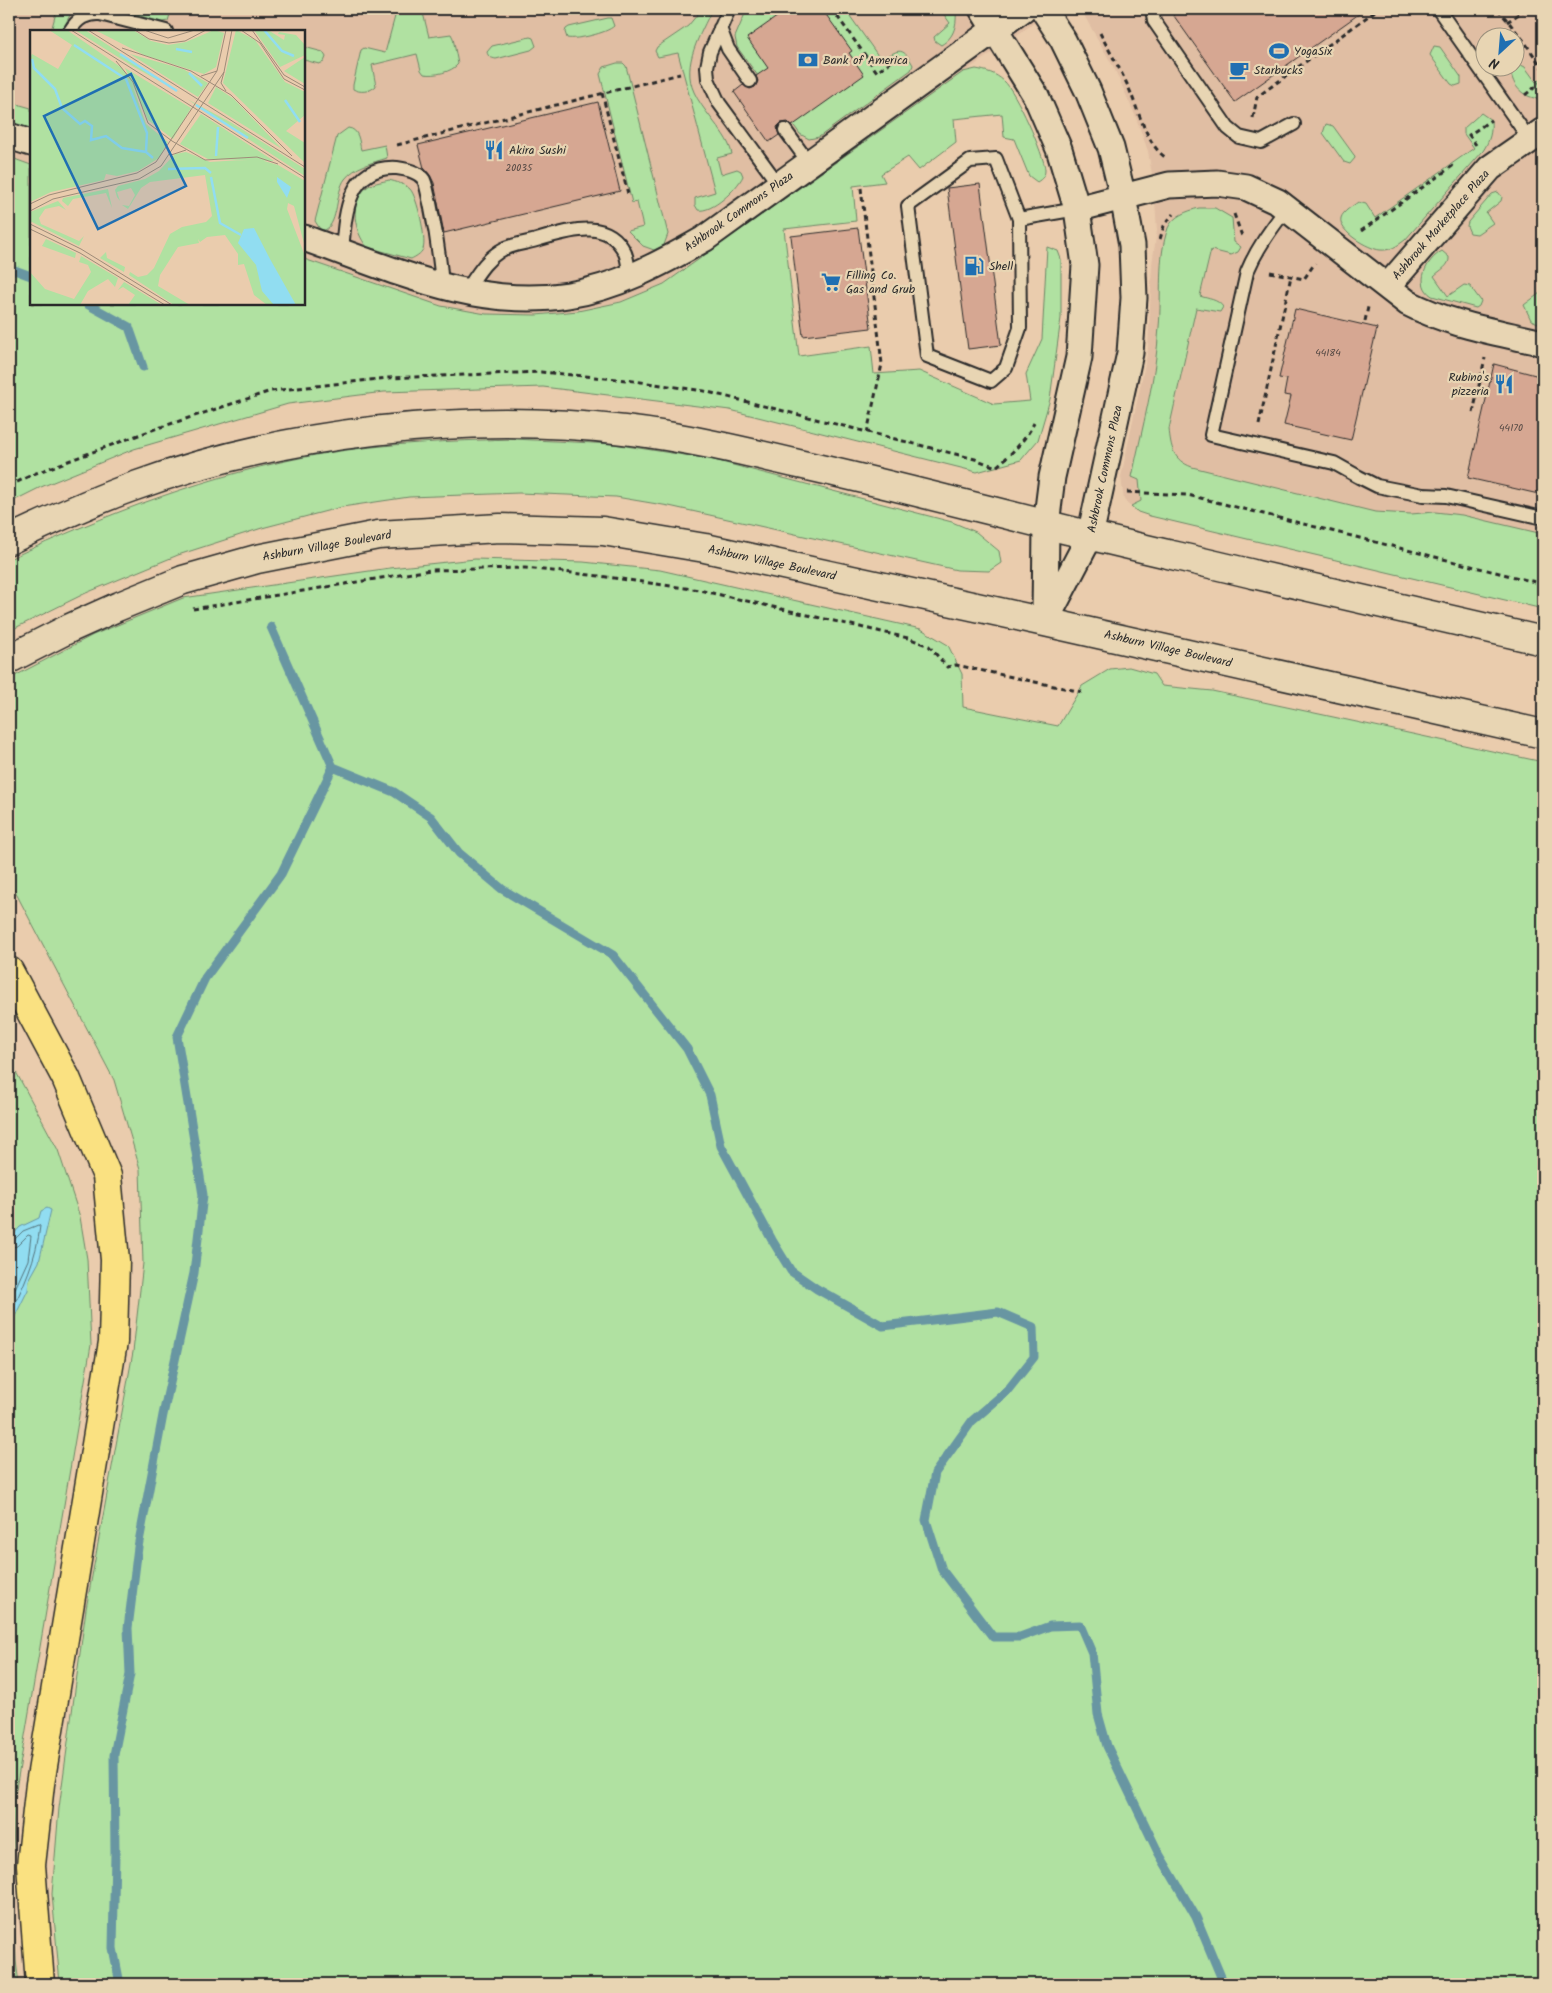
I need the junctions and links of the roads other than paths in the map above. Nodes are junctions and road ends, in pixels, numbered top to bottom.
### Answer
1 (729, 9) edge
2 (982, 9) edge
3 (1023, 9) edge
4 (1043, 9) edge
5 (1152, 9) edge
6 (1438, 9) edge
7 (720, 28) junction
8 (996, 29) junction
9 (71, 30) edge
10 (162, 30) edge
11 (750, 80) dead end
12 (1294, 124) dead end
13 (785, 130) dead end
14 (1537, 135) edge
15 (9, 136) edge
16 (30, 143) edge
17 (809, 163) junction
18 (779, 185) junction
19 (1123, 197) junction
20 (1287, 208) junction
21 (1077, 209) junction
22 (1019, 219) junction
23 (305, 238) edge
24 (342, 252) junction
25 (630, 276) junction
26 (1388, 286) junction
27 (454, 289) junction
28 (1543, 343) edge
29 (1543, 518) edge
30 (1046, 525) junction
31 (1090, 536) junction
32 (9, 540) edge
33 (1045, 622) junction
34 (1543, 641) edge
35 (9, 660) edge
36 (1543, 734) edge
37 (9, 971) edge
38 (40, 1984) edge

1 - 7 lane
2 - 8 street
3 - 8 street, Ashbrook Commons Plaza
4 - 19 street, Ashbrook Commons Plaza
5 - 12 lane
6 - 14 lane
7 - 11 lane
7 - 18 lane
8 - 17 street, Ashbrook Commons Plaza
8 - 21 street
9 - 10 lane
13 - 17 lane
14 - 26 street, Ashbrook Marketplace Plaza
15 - 16 street
17 - 18 street, Ashbrook Commons Plaza
18 - 25 street, Ashbrook Commons Plaza
19 - 20 street, Ashbrook Marketplace Plaza
19 - 21 street, Ashbrook Marketplace Plaza
19 - 31 street, Ashbrook Commons Plaza
20 - 26 street, Ashbrook Marketplace Plaza
20 - 29 lane
21 - 22 lane
21 - 30 street
22 - 22 lane
23 - 24 street, Ashbrook Commons Plaza
24 - 27 street, Ashbrook Commons Plaza
24 - 27 lane
25 - 27 street, Ashbrook Commons Plaza
25 - 27 lane
26 - 28 street, Ashbrook Marketplace Plaza
30 - 31 main road
30 - 32 main road
30 - 33 street
31 - 33 street, Ashbrook Commons Plaza
31 - 34 main road
33 - 35 main road, Ashburn Village Boulevard
33 - 36 main road, Ashburn Village Boulevard
37 - 38 highway

